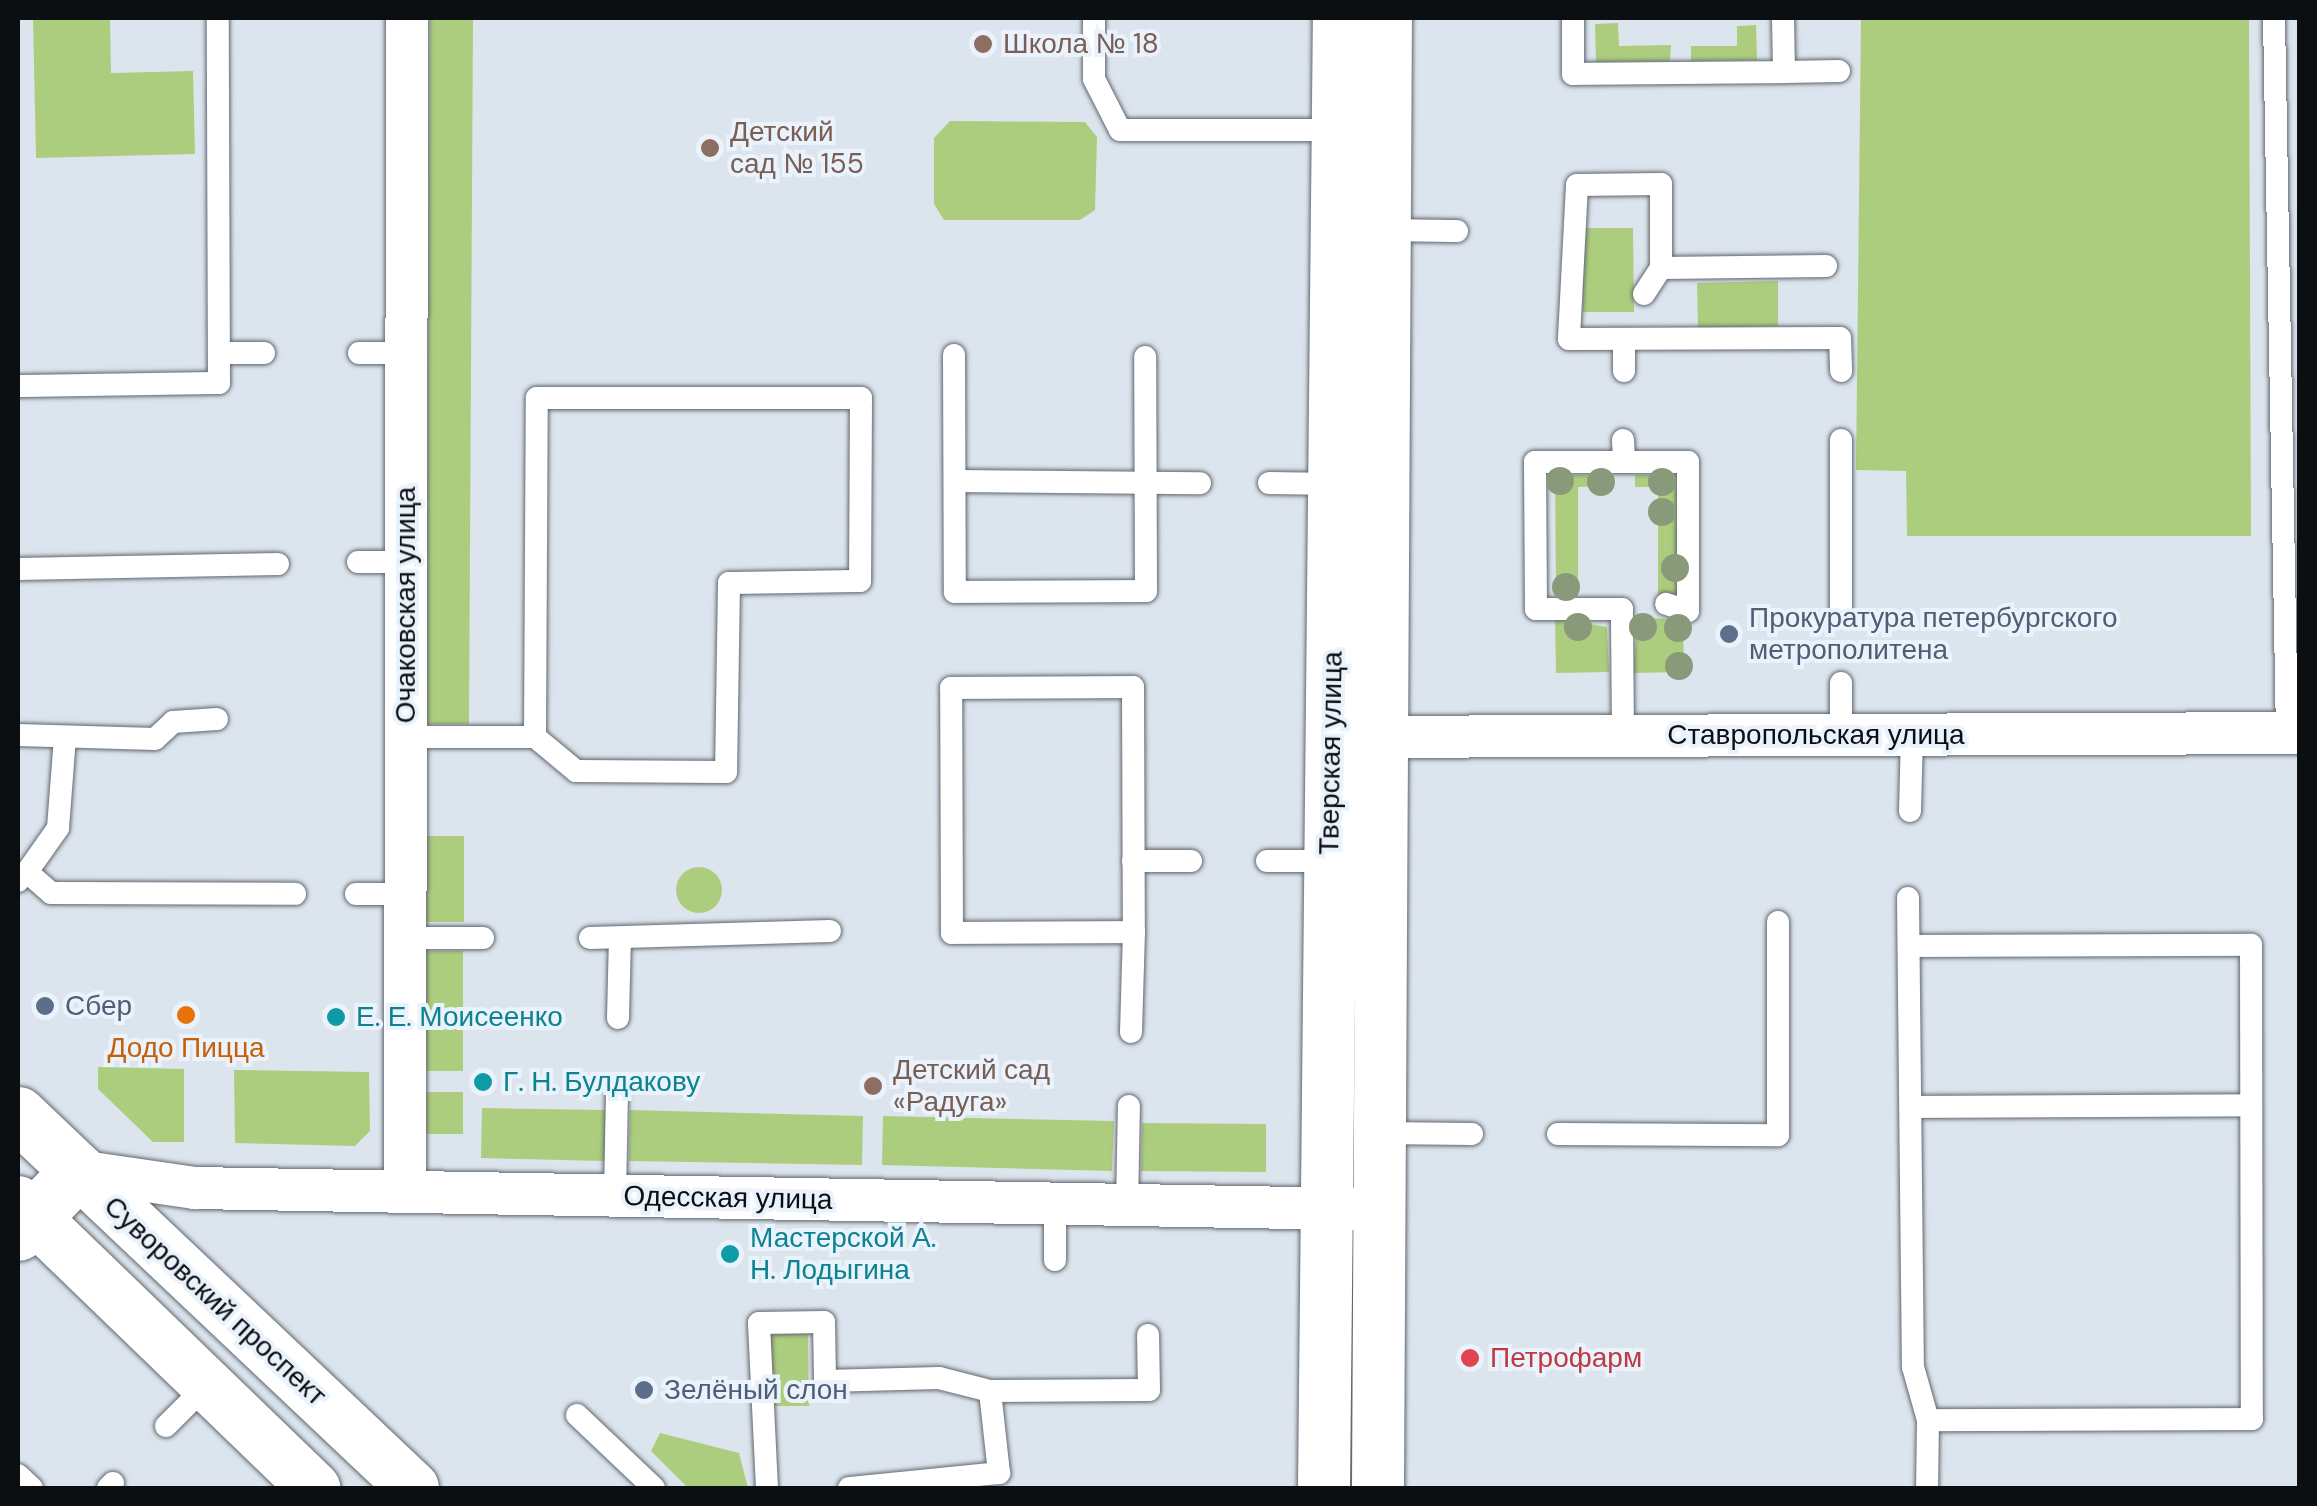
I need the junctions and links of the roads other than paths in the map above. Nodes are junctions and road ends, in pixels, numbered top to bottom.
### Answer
1 (218, 18) edge
2 (407, 18) edge
3 (1094, 18) edge
4 (1339, 18) edge
5 (1386, 18) edge
6 (1572, 18) edge
7 (1783, 18) edge
8 (2274, 18) edge
9 (1839, 70) dead end
10 (1784, 72) junction
11 (1362, 130) junction
12 (1361, 230) junction
13 (1457, 230) dead end
14 (1826, 266) dead end
15 (1662, 268) junction
16 (1644, 294) dead end
17 (1624, 339) junction
18 (360, 352) dead end
19 (219, 353) junction
20 (264, 353) dead end
21 (406, 353) junction
22 (954, 355) dead end
23 (1145, 357) dead end
24 (1841, 370) dead end
25 (1624, 371) dead end
26 (18, 386) edge
27 (1841, 440) dead end
28 (955, 480) junction
29 (1145, 482) junction
30 (1200, 482) dead end
31 (1269, 483) dead end
32 (1359, 484) junction
33 (358, 562) dead end
34 (406, 562) junction
35 (278, 564) dead end
36 (18, 569) edge
37 (1622, 609) junction
38 (1841, 612) dead end
39 (1840, 683) dead end
40 (218, 719) dead end
41 (2293, 732) edge
42 (1912, 734) junction
43 (18, 735) edge
44 (1842, 735) junction
45 (66, 736) junction
46 (1622, 736) junction
47 (406, 737) junction
48 (535, 737) junction
49 (1357, 738) junction
50 (1910, 811) dead end
51 (1267, 861) dead end
52 (1356, 861) junction
53 (1133, 862) junction
54 (1191, 862) dead end
55 (22, 876) edge
56 (295, 894) dead end
57 (356, 894) dead end
58 (406, 894) junction
59 (1908, 898) dead end
60 (1778, 922) dead end
61 (830, 931) dead end
62 (1134, 932) junction
63 (405, 938) junction
64 (483, 938) dead end
65 (590, 938) dead end
66 (620, 938) junction
67 (1914, 946) junction
68 (618, 1018) dead end
69 (1131, 1032) dead end
70 (617, 1092) dead end
71 (2251, 1105) junction
72 (1129, 1106) dead end
73 (1914, 1108) junction
74 (18, 1114) edge
75 (1380, 1133) junction
76 (1472, 1134) dead end
77 (1558, 1134) dead end
78 (78, 1171) junction
79 (404, 1192) junction
80 (615, 1196) junction
81 (1055, 1204) junction
82 (1127, 1206) junction
83 (21, 1209) edge
84 (1326, 1209) junction
85 (1380, 1210) junction
86 (1054, 1260) dead end
87 (1148, 1335) dead end
88 (207, 1385) junction
89 (990, 1390) junction
90 (577, 1415) dead end
91 (1928, 1420) junction
92 (166, 1426) dead end
93 (18, 1475) edge
94 (944, 1484) edge
95 (32, 1488) edge
96 (314, 1488) edge
97 (413, 1488) edge
98 (654, 1488) edge
99 (767, 1488) edge
100 (860, 1488) edge
101 (1324, 1488) edge
102 (1378, 1488) edge
103 (1927, 1488) edge

1 - 19 lane
2 - 21 street, Очаковская улица
3 - 11 lane
4 - 11 street, Тверская улица
5 - 11 street, Тверская улица
6 - 10 lane
7 - 10 lane
8 - 41 lane
9 - 10 lane
11 - 12 street, Тверская улица
12 - 13 lane
12 - 32 street, Тверская улица
14 - 15 lane
15 - 16 lane
15 - 17 lane
17 - 24 lane
17 - 25 lane
18 - 21 lane
19 - 20 lane
19 - 26 lane
21 - 34 street, Очаковская улица
22 - 28 lane
23 - 29 lane
27 - 38 lane
28 - 29 lane
28 - 29 lane
29 - 30 lane
31 - 32 lane
32 - 49 street, Тверская улица
33 - 34 lane
34 - 47 street, Очаковская улица
35 - 36 lane
37 - 37 lane
37 - 46 lane
39 - 44 lane
40 - 45 lane
41 - 42 street, Ставропольская улица
42 - 44 street, Ставропольская улица
42 - 50 lane
43 - 45 lane
44 - 46 street, Ставропольская улица
45 - 55 lane
46 - 49 street, Ставропольская улица
47 - 48 lane
47 - 58 street, Очаковская улица
48 - 48 lane
49 - 52 street, Тверская улица
51 - 52 lane
52 - 75 street, Тверская улица
52 - 84 street, Тверская улица
53 - 54 lane
53 - 62 lane
53 - 62 lane
55 - 56 lane
57 - 58 lane
58 - 63 street, Очаковская улица
59 - 67 lane
60 - 77 lane
61 - 66 lane
62 - 69 lane
63 - 64 lane
63 - 79 street, Очаковская улица
65 - 66 lane
66 - 68 lane
67 - 71 lane
67 - 73 lane
70 - 80 lane
71 - 73 lane
71 - 91 lane
72 - 82 lane
73 - 91 lane
74 - 78 main road, Суворовский проспект
75 - 76 lane
75 - 85 street, Тверская улица
78 - 79 street, Одесская улица
78 - 83 main road
78 - 97 street, Суворовский проспект
79 - 80 street, Одесская улица
80 - 81 street, Одесская улица
81 - 82 street, Одесская улица
81 - 86 lane
82 - 84 street, Одесская улица
83 - 88 street
84 - 85 street, Одесская улица
84 - 101 street, Тверская улица
85 - 102 street, Тверская улица
87 - 89 lane
88 - 92 lane
88 - 96 street
89 - 94 lane
89 - 99 lane
90 - 98 lane
91 - 103 lane
93 - 95 lane
94 - 100 lane

